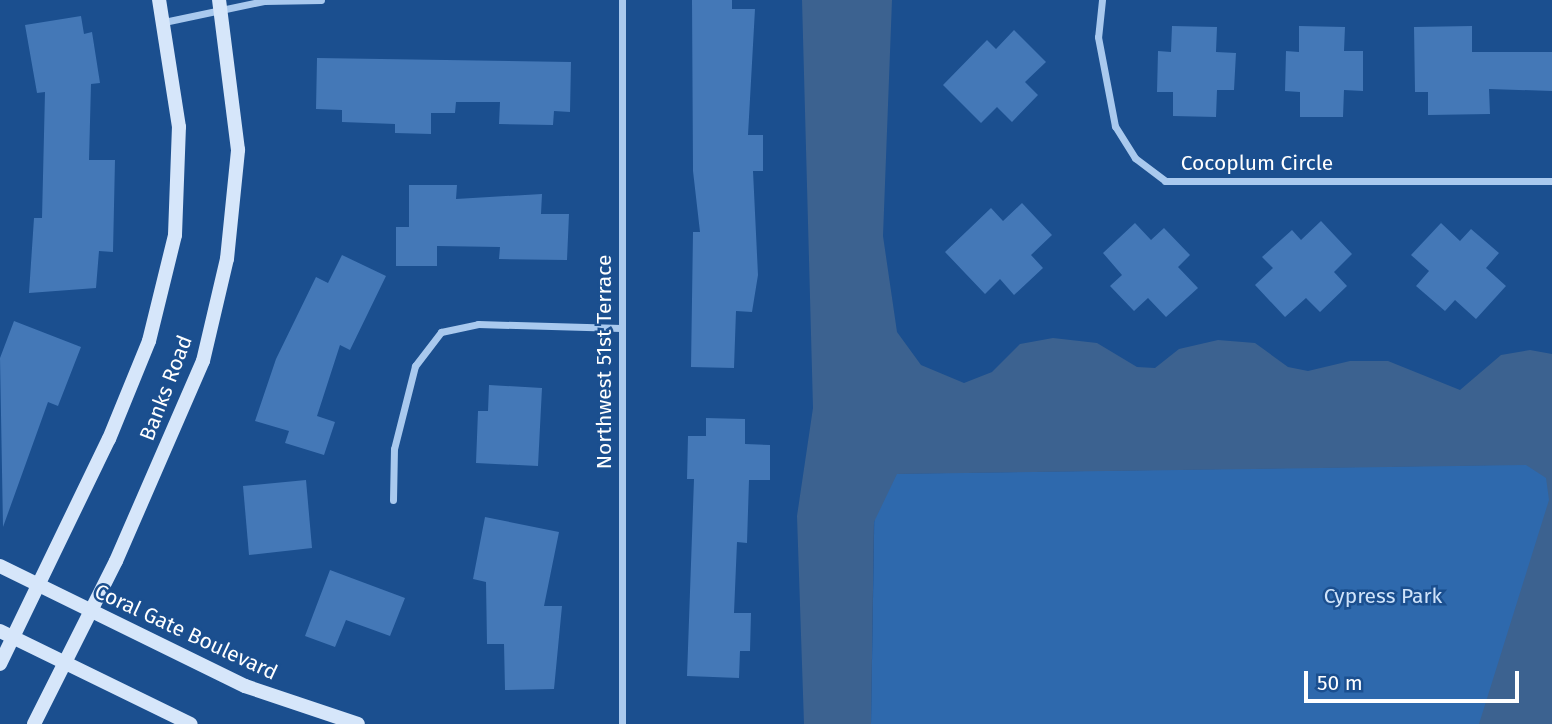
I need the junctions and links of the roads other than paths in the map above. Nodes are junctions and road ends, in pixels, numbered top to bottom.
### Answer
1 (159, 0) edge
2 (321, 0) edge
3 (622, 0) edge
4 (1102, 0) edge
5 (220, 5) edge
6 (164, 22) junction
7 (1552, 181) edge
8 (621, 328) junction
9 (393, 499) dead end
10 (0, 566) edge
11 (39, 585) junction
12 (90, 611) junction
13 (7, 634) edge
14 (65, 662) junction
15 (0, 664) edge
16 (34, 724) edge
17 (191, 724) edge
18 (358, 724) edge
19 (622, 724) edge

1 - 6 street, Banks Road
2 - 5 street
3 - 8 street, Northwest 51st Terrace
4 - 7 street, Cocoplum Circle
5 - 6 street
5 - 12 street, Banks Road
6 - 11 street, Banks Road
8 - 9 street
8 - 19 street, Northwest 51st Terrace
10 - 11 street, Coral Gate Boulevard
11 - 12 street, Coral Gate Boulevard
11 - 13 street, Banks Road
12 - 14 street, Banks Road
12 - 18 street, Coral Gate Boulevard
13 - 14 street
13 - 15 street, Banks Road
14 - 16 street, Banks Road
14 - 17 street

